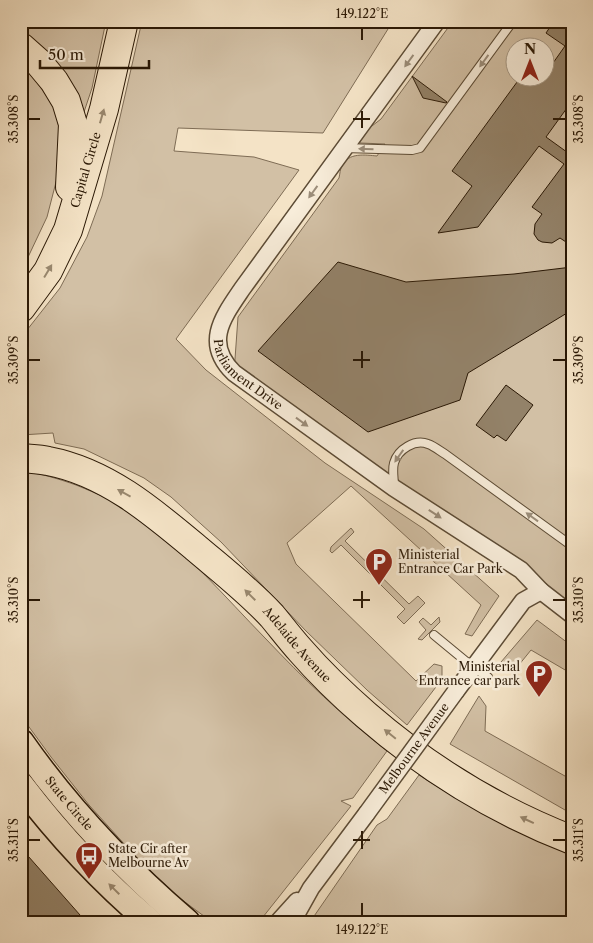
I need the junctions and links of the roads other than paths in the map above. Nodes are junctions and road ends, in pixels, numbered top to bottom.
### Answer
1 (124, 21) edge
2 (438, 21) edge
3 (513, 21) edge
4 (21, 47) edge
5 (344, 148) junction
6 (68, 230) junction
7 (21, 308) edge
8 (21, 458) edge
9 (394, 488) junction
10 (572, 546) edge
11 (541, 591) junction
12 (572, 615) edge
13 (434, 636) dead end
14 (481, 672) junction
15 (21, 742) edge
16 (21, 784) edge
17 (572, 840) edge
18 (311, 888) junction
19 (150, 922) edge
20 (187, 922) edge
21 (278, 922) edge
22 (292, 922) edge

6 -> 1 highway, Capital Circle
2 -> 5 street, Parliament Drive
3 -> 5 lane
4 - 6 highway
5 -> 9 street, Parliament Drive
7 -> 6 highway, Capital Circle
17 -> 8 highway, Adelaide Avenue
10 -> 9 lane
9 -> 11 street, Parliament Drive
11 - 12 street, Parliament Drive
11 - 14 street, Melbourne Avenue
13 - 14 lane
14 - 18 street, Melbourne Avenue, bridge
15 - 20 main road, State Circle
19 -> 16 main road, State Circle
18 - 21 street, Melbourne Avenue
18 - 22 street, Melbourne Avenue

